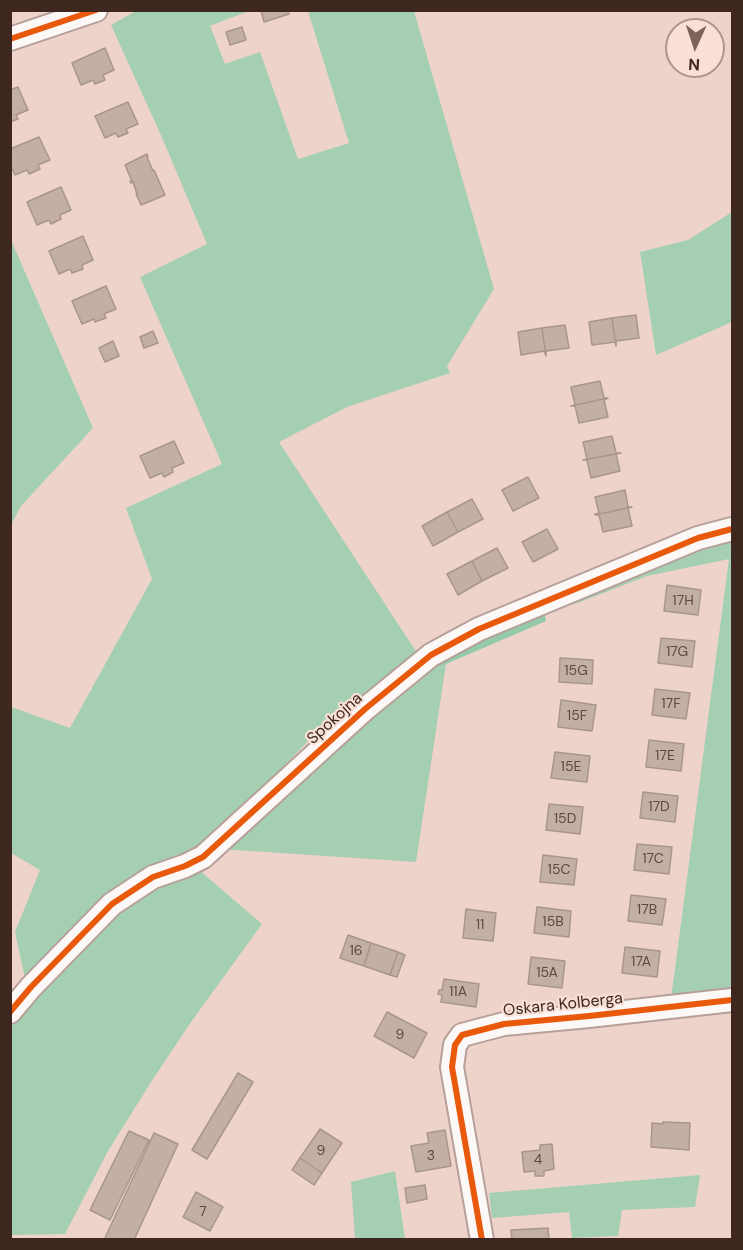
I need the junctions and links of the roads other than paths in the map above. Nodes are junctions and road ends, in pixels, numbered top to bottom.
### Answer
1 (96, 10) edge
2 (10, 39) edge
3 (732, 529) edge
4 (732, 1000) edge
5 (10, 1012) edge
6 (482, 1239) edge

1 - 2 street
3 - 5 street, Spokojna
4 - 6 street, Oskara Kolberga

